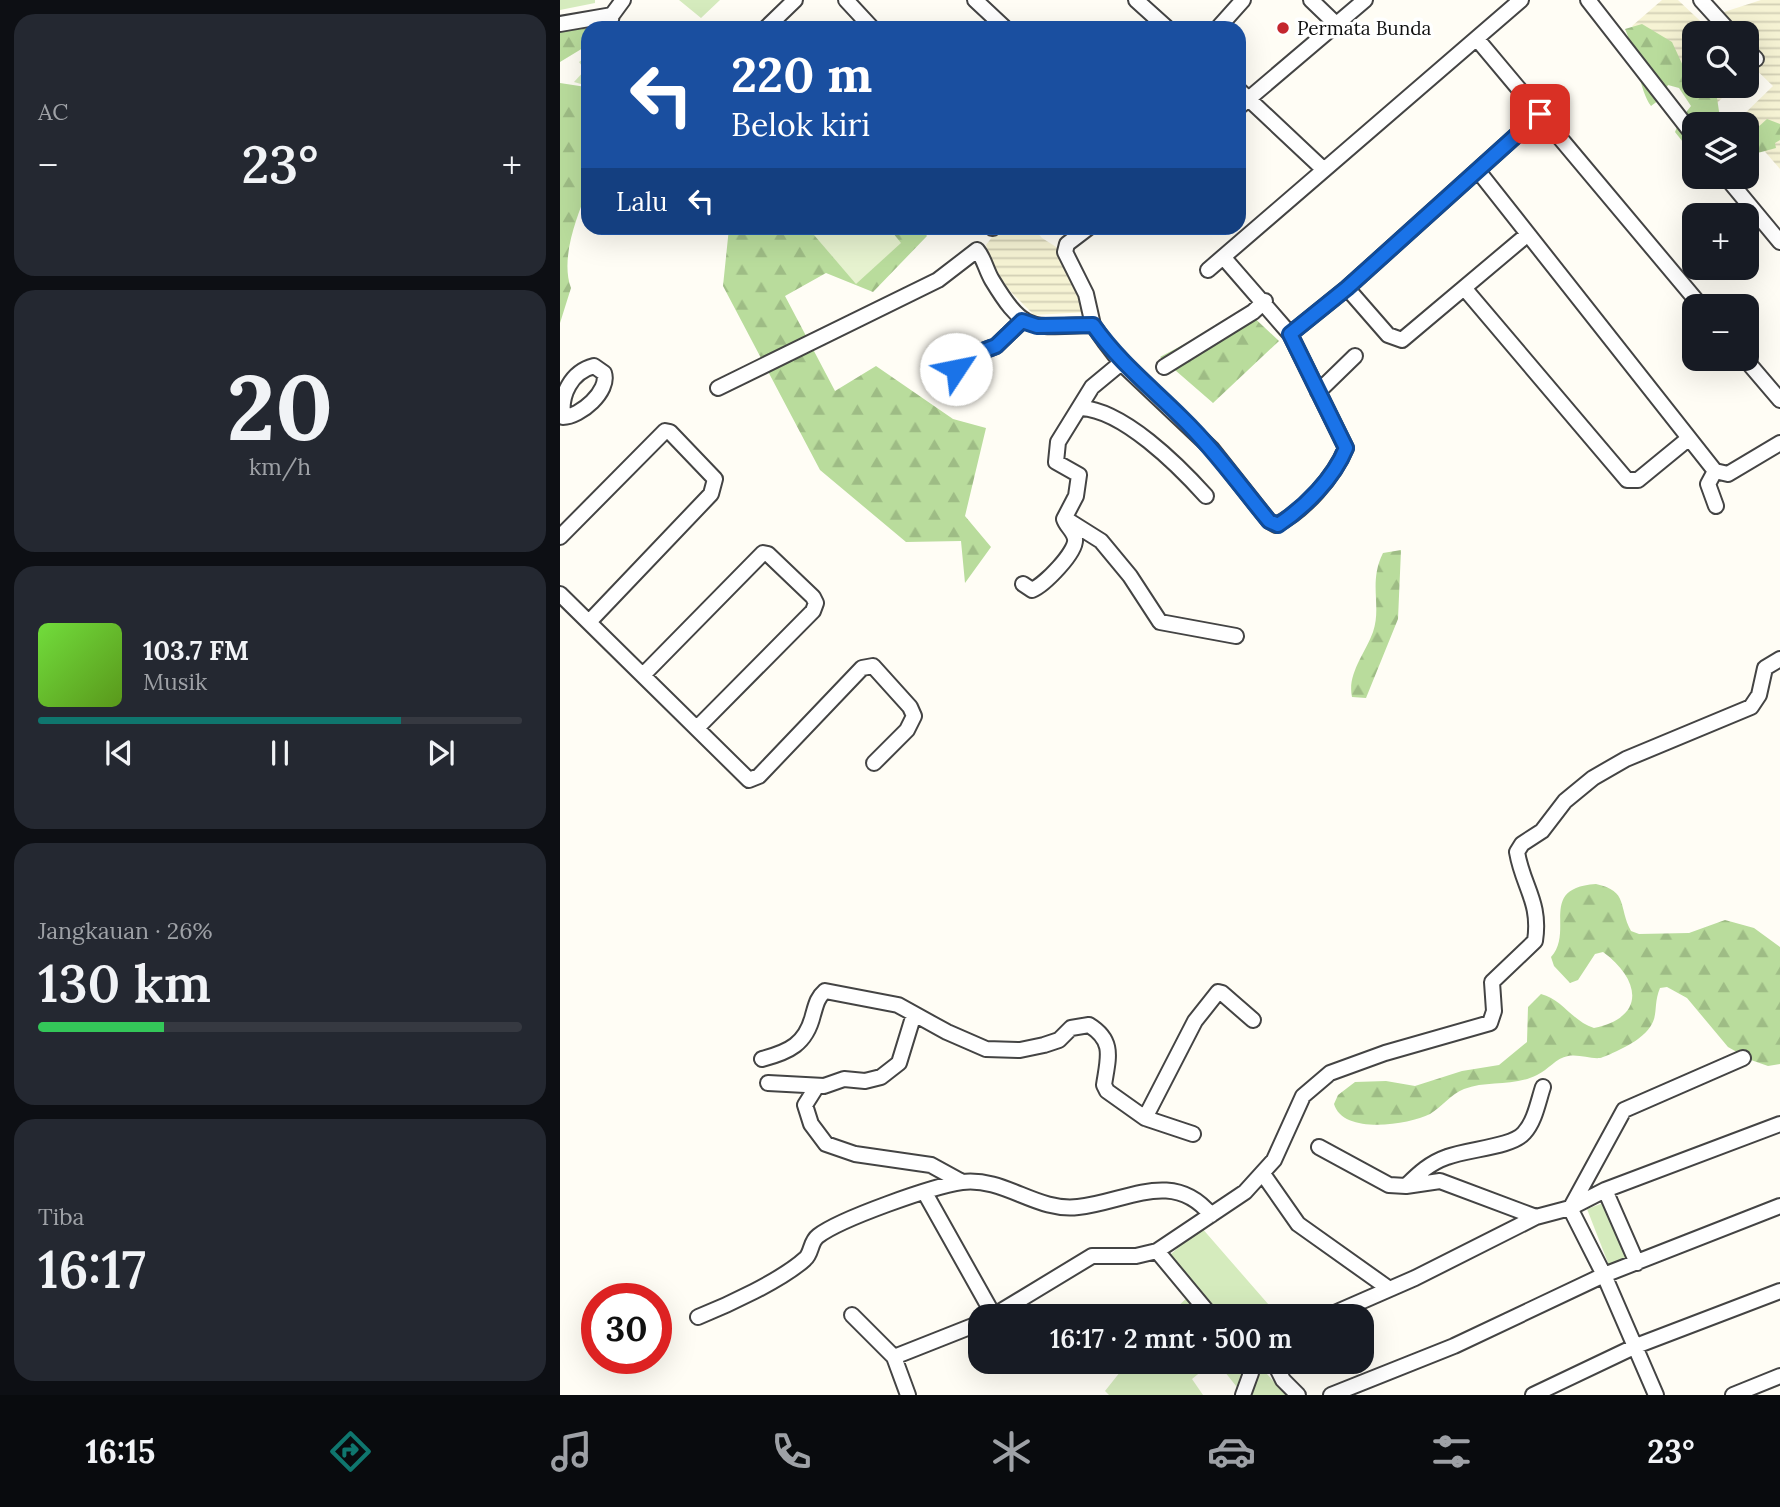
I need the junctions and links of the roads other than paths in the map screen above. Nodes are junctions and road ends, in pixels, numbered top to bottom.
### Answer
1 (622, 0) edge
2 (795, 0) edge
3 (846, 0) edge
4 (975, 0) edge
5 (1136, 0) edge
6 (1243, 0) edge
7 (1311, 0) edge
8 (1365, 0) edge
9 (1521, 0) edge
10 (1588, 0) edge
11 (1701, 0) edge
12 (610, 21) edge
13 (773, 21) edge
14 (866, 21) edge
15 (997, 21) edge
16 (1159, 21) edge
17 (1224, 21) edge
18 (1720, 21) edge
19 (581, 23) edge
20 (560, 24) edge
21 (1337, 25) junction
22 (1477, 39) junction
23 (1246, 96) edge
24 (1246, 102) edge
25 (1540, 114) junction
26 (1682, 121) edge
27 (1322, 168) junction
28 (1479, 172) junction
29 (1736, 189) edge
30 (1528, 234) junction
31 (1079, 235) edge
32 (1780, 242) edge
33 (1224, 258) junction
34 (1208, 270) dead end
35 (1347, 288) junction
36 (1465, 289) junction
37 (1691, 294) edge
38 (1265, 301) junction
39 (1022, 321) junction
40 (1093, 325) junction
41 (1290, 334) junction
42 (1355, 356) dead end
43 (1122, 363) junction
44 (1164, 367) dead end
45 (956, 369) dead end
46 (1755, 371) edge
47 (718, 388) dead end
48 (1318, 392) junction
49 (1780, 400) edge
50 (1081, 408) junction
51 (1688, 439) junction
52 (1780, 443) edge
53 (1715, 471) junction
54 (1206, 496) dead end
55 (1716, 506) dead end
56 (1065, 518) junction
57 (560, 537) edge
58 (1023, 584) dead end
59 (560, 594) edge
60 (589, 622) junction
61 (1236, 636) dead end
62 (1780, 659) edge
63 (643, 674) junction
64 (697, 728) junction
65 (874, 763) dead end
66 (914, 1014) junction
67 (1253, 1020) dead end
68 (1743, 1058) dead end
69 (762, 1059) dead end
70 (768, 1083) dead end
71 (817, 1086) junction
72 (1543, 1087) dead end
73 (1144, 1118) junction
74 (1780, 1124) edge
75 (1193, 1135) dead end
76 (1319, 1147) dead end
77 (1263, 1174) junction
78 (962, 1182) junction
79 (1406, 1186) junction
80 (1605, 1190) junction
81 (925, 1193) junction
82 (1780, 1206) edge
83 (1570, 1208) junction
84 (1211, 1215) junction
85 (1536, 1217) junction
86 (1157, 1251) junction
87 (1637, 1264) junction
88 (1604, 1275) junction
89 (1388, 1289) junction
90 (1780, 1291) edge
91 (986, 1304) edge
92 (1012, 1304) edge
93 (1201, 1304) edge
94 (1355, 1304) edge
95 (852, 1315) dead end
96 (698, 1317) dead end
97 (968, 1328) edge
98 (1636, 1346) junction
99 (894, 1357) junction
100 (1251, 1374) edge
101 (1280, 1374) edge
102 (1780, 1376) edge
103 (908, 1395) edge
104 (1243, 1395) edge
105 (1298, 1395) edge
106 (1331, 1395) edge
107 (1533, 1395) edge
108 (1656, 1395) edge
109 (1733, 1395) edge

1 - 12 street
2 - 13 street
3 - 14 street
4 - 15 street
5 - 16 street
6 - 17 street
7 - 21 street
8 - 21 street
9 - 22 street
10 - 26 street
11 - 18 street
19 - 20 street
21 - 23 street
22 - 25 street
22 - 27 street
24 - 27 street
25 - 28 street
25 - 37 street
27 - 33 street
28 - 30 street
28 - 35 street
29 - 32 street
30 - 36 street
30 - 51 street
31 - 40 street
33 - 34 street
33 - 38 street
35 - 36 street
35 - 41 street
36 - 51 street
38 - 41 street
38 - 44 street
39 - 40 street
39 - 45 street
39 - 47 street
40 - 43 street
41 - 48 street
42 - 48 street
43 - 48 street
43 - 50 street
46 - 49 street
50 - 54 street
50 - 56 street
51 - 53 street
52 - 53 street
53 - 55 street
56 - 58 street
56 - 61 street
57 - 60 street
59 - 60 street
60 - 63 street
62 - 77 street
63 - 64 street
63 - 64 street
64 - 65 street
66 - 69 street
66 - 71 street
66 - 73 street
67 - 73 street
68 - 83 street
70 - 71 street
71 - 78 street
72 - 79 street
73 - 75 street
74 - 80 street
76 - 79 street
77 - 84 street
77 - 89 street
78 - 81 street
78 - 84 street
79 - 85 street
80 - 83 street
80 - 87 street
81 - 91 street
81 - 96 street
82 - 87 street
83 - 85 street
83 - 88 street
84 - 86 street
85 - 89 street
86 - 92 street
86 - 93 street
87 - 88 street
88 - 98 street
88 - 106 street
89 - 94 street
90 - 98 street
95 - 99 street
97 - 99 street
98 - 107 street
98 - 108 street
99 - 103 street
100 - 104 street
101 - 105 street
102 - 109 street

